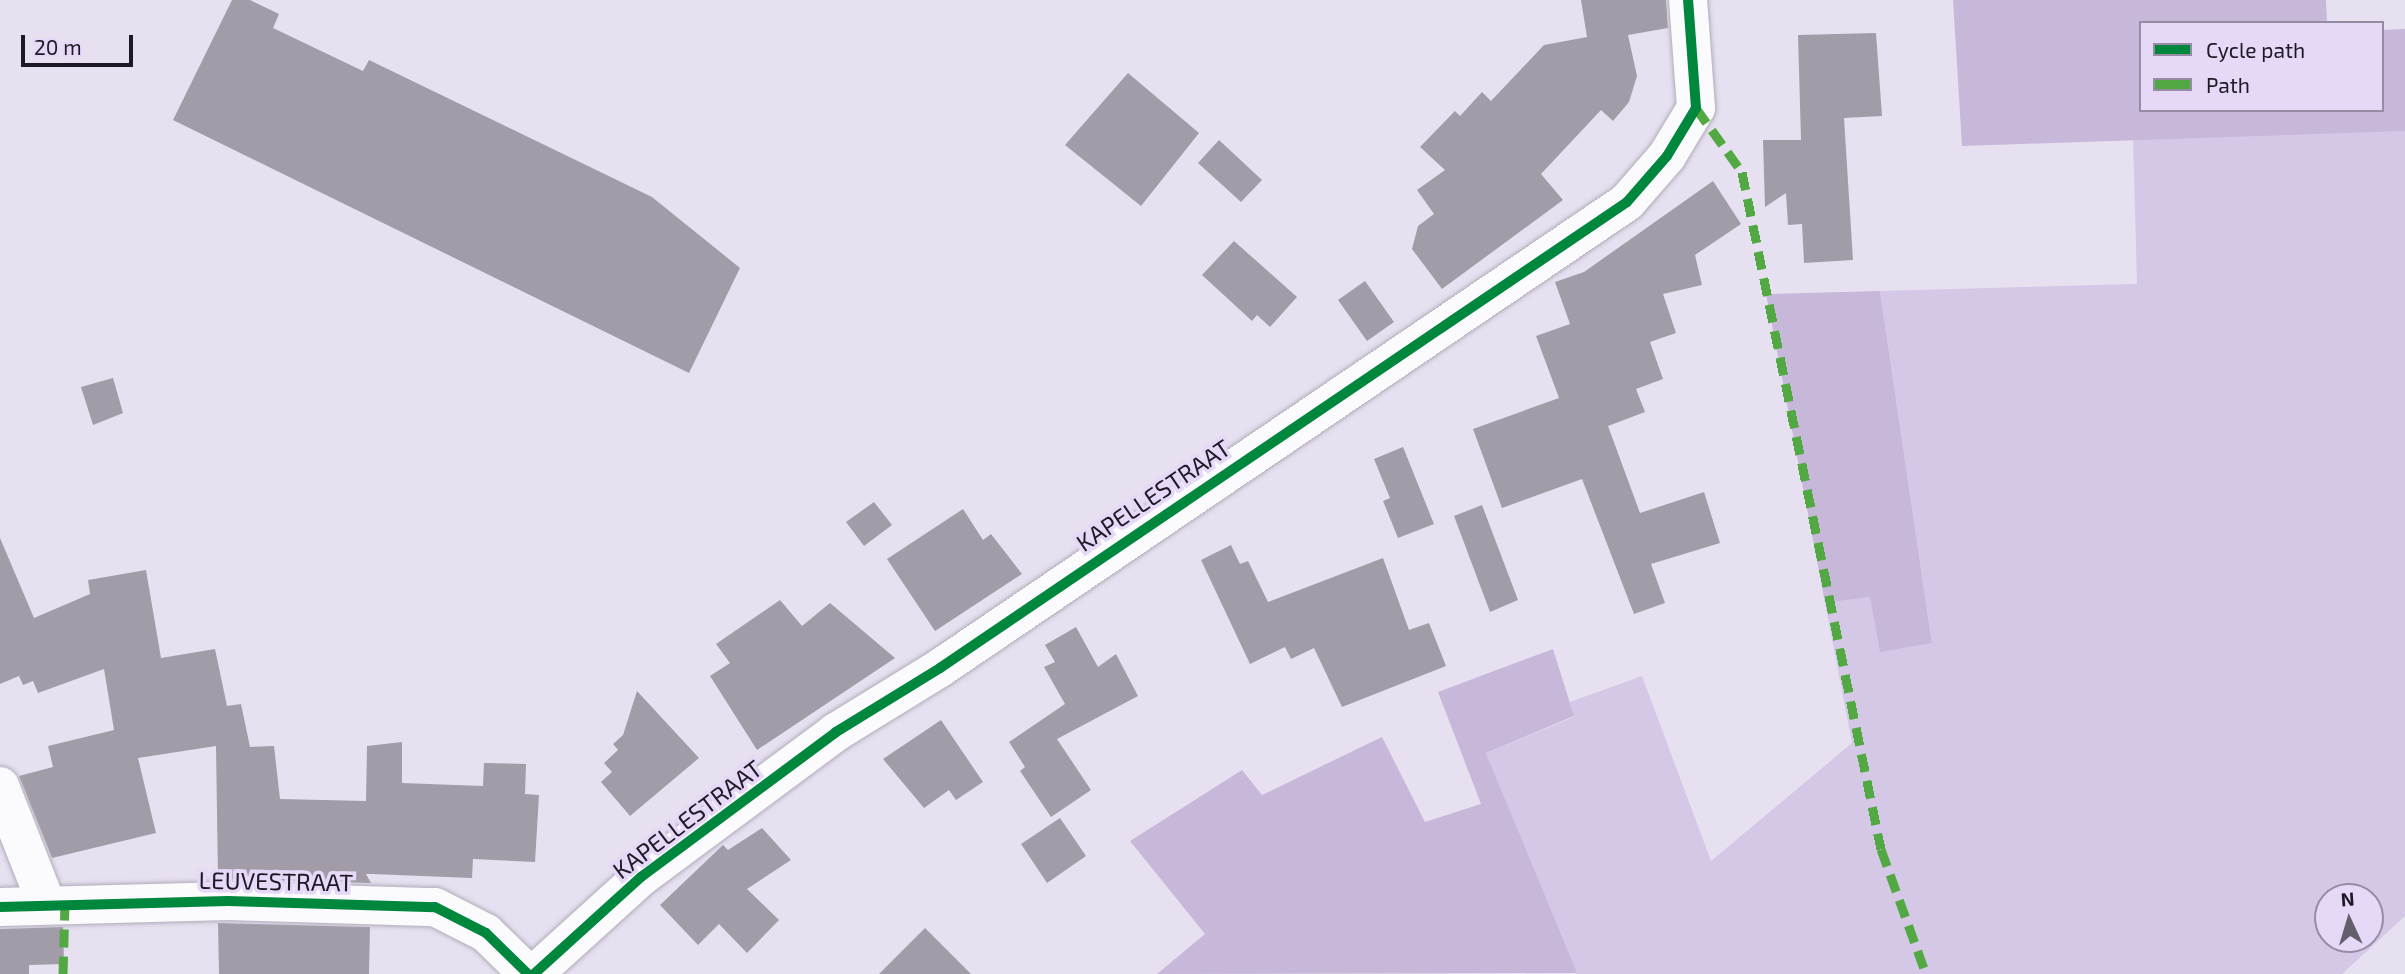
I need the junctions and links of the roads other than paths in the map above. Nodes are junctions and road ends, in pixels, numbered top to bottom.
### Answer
1 (1688, 0) edge
2 (0, 786) edge
3 (46, 903) junction
4 (0, 906) edge
5 (528, 974) edge
6 (534, 974) edge

1 - 6 street, KAPELLESTRAAT
2 - 3 street
3 - 4 street, LEUVESTRAAT
3 - 5 street, LEUVESTRAAT

